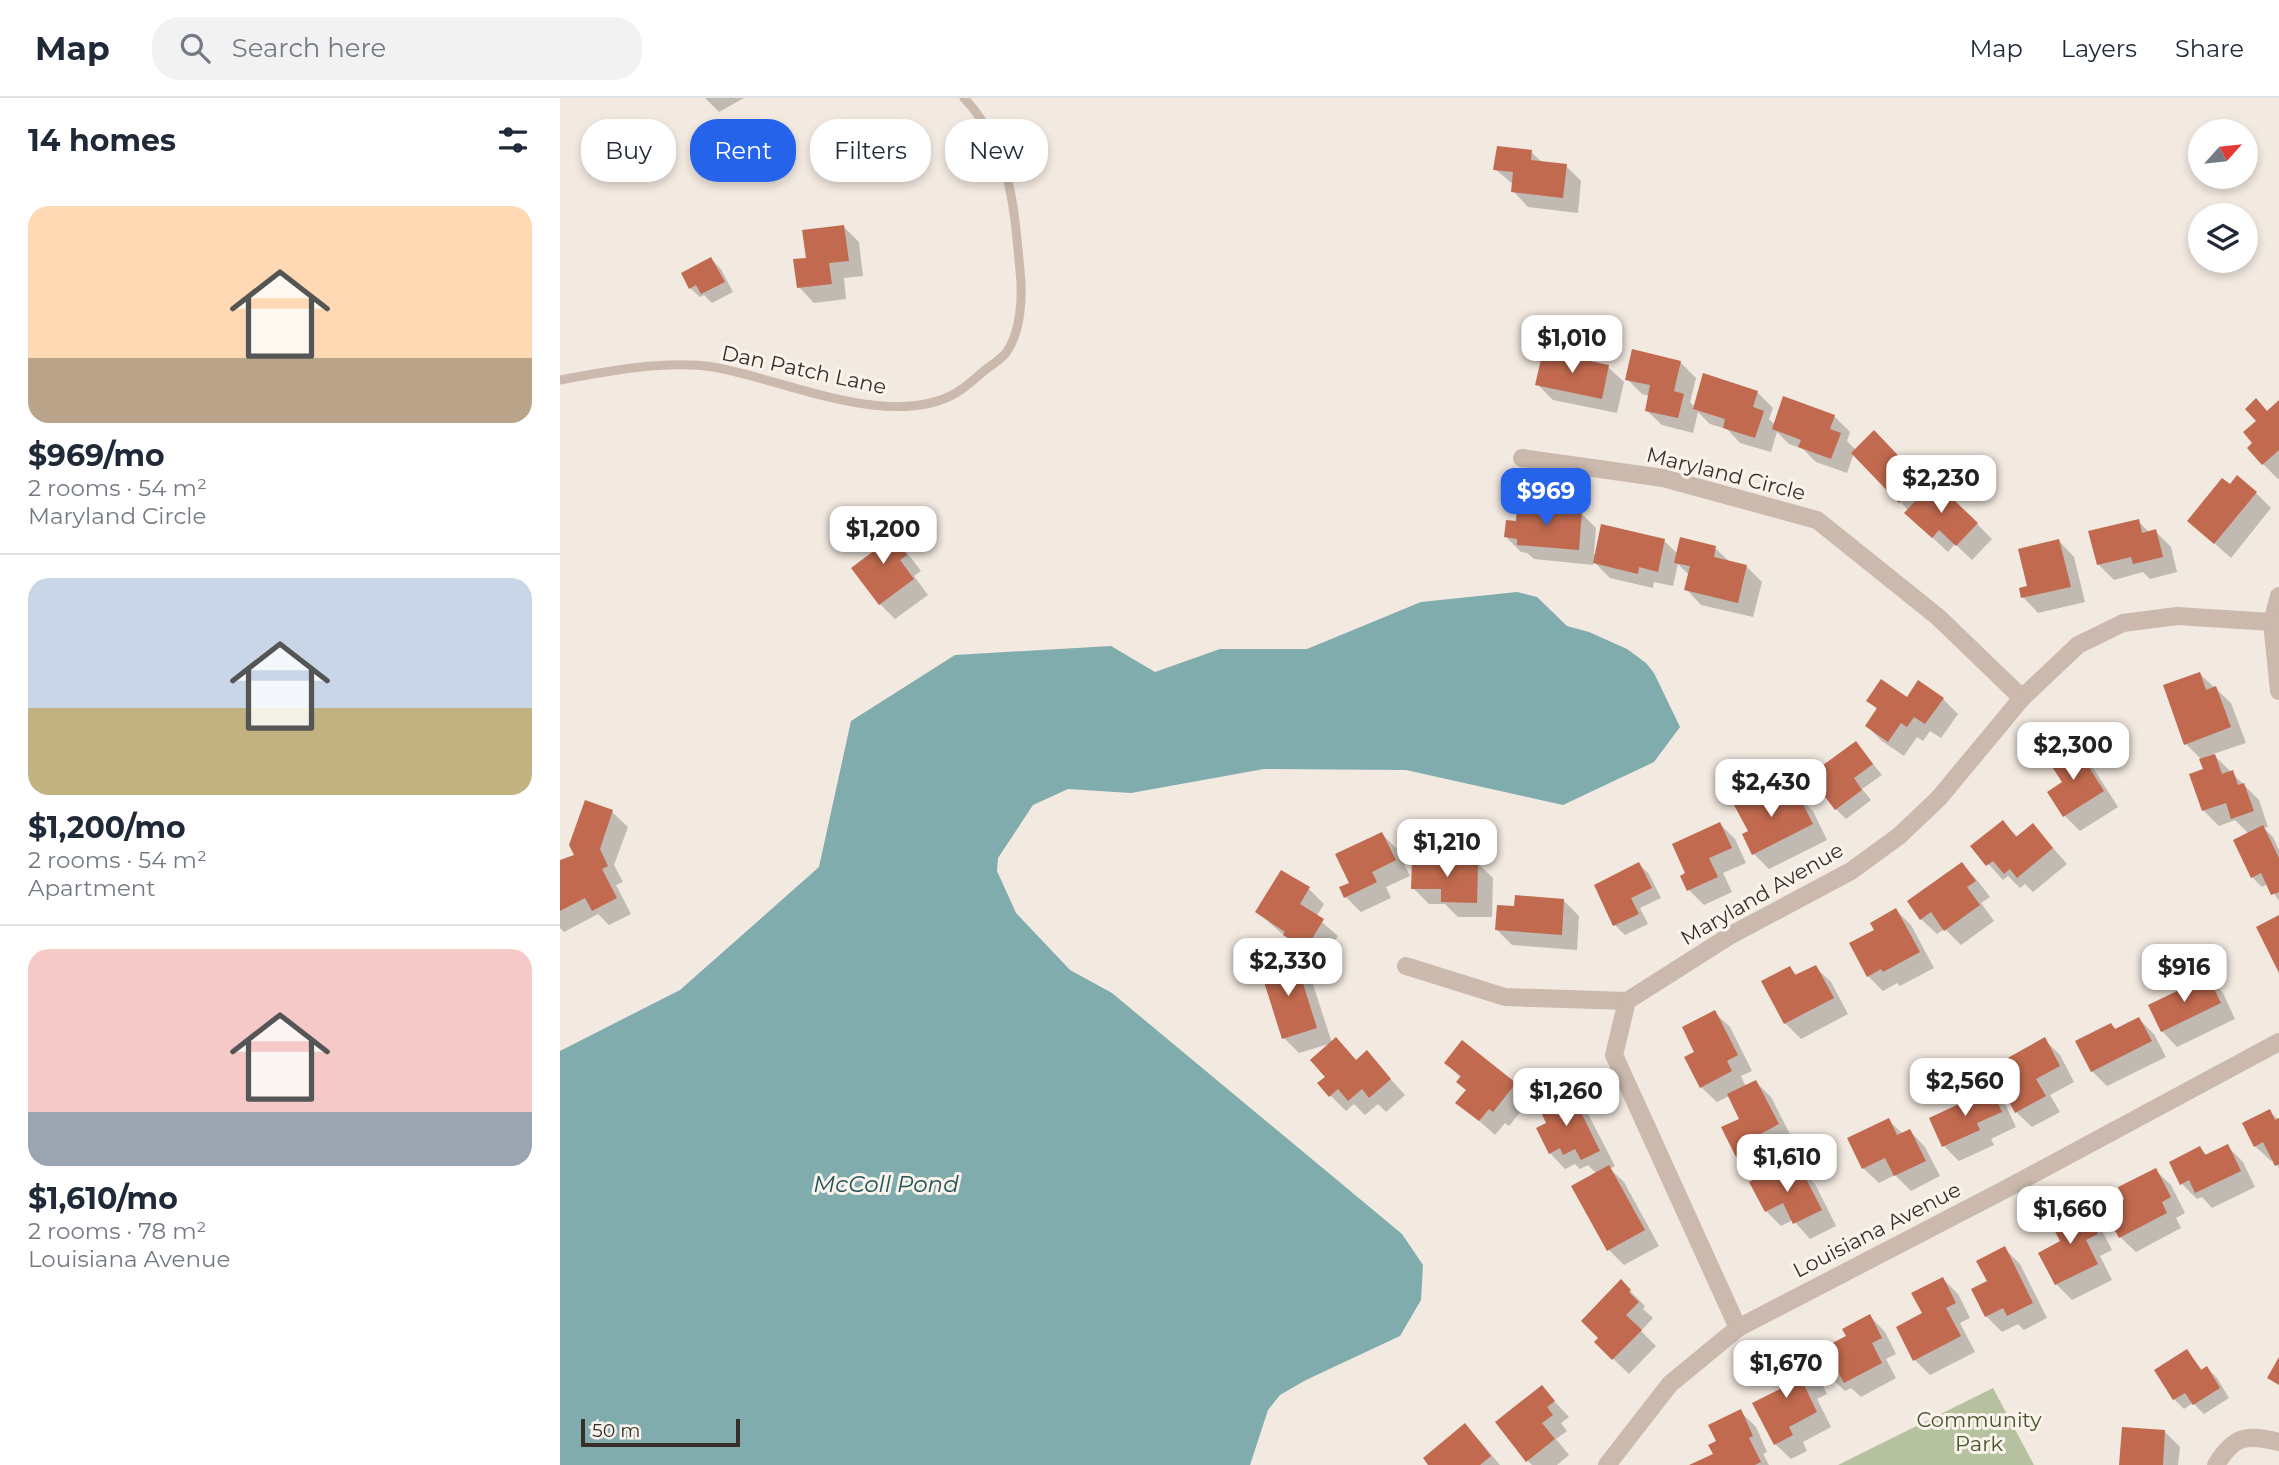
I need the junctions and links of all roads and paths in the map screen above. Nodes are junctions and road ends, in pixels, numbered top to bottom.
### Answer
1 (964, 98) edge
2 (560, 380) edge
3 (1522, 458) dead end
4 (2279, 596) edge
5 (2272, 622) junction
6 (2279, 691) edge
7 (2022, 698) junction
8 (1406, 966) dead end
9 (1627, 1001) junction
10 (2279, 1042) edge
11 (1738, 1328) junction
12 (2279, 1443) edge
13 (1607, 1465) edge
14 (2216, 1465) edge

1 - 2 lane, Dan Patch Lane
3 - 7 street, Maryland Circle
4 - 5 street
5 - 6 street
5 - 7 street, Maryland Avenue
7 - 9 street, Maryland Avenue
8 - 9 street
9 - 11 street
10 - 11 street, Louisiana Avenue
11 - 13 street, Louisiana Avenue
12 - 14 street

